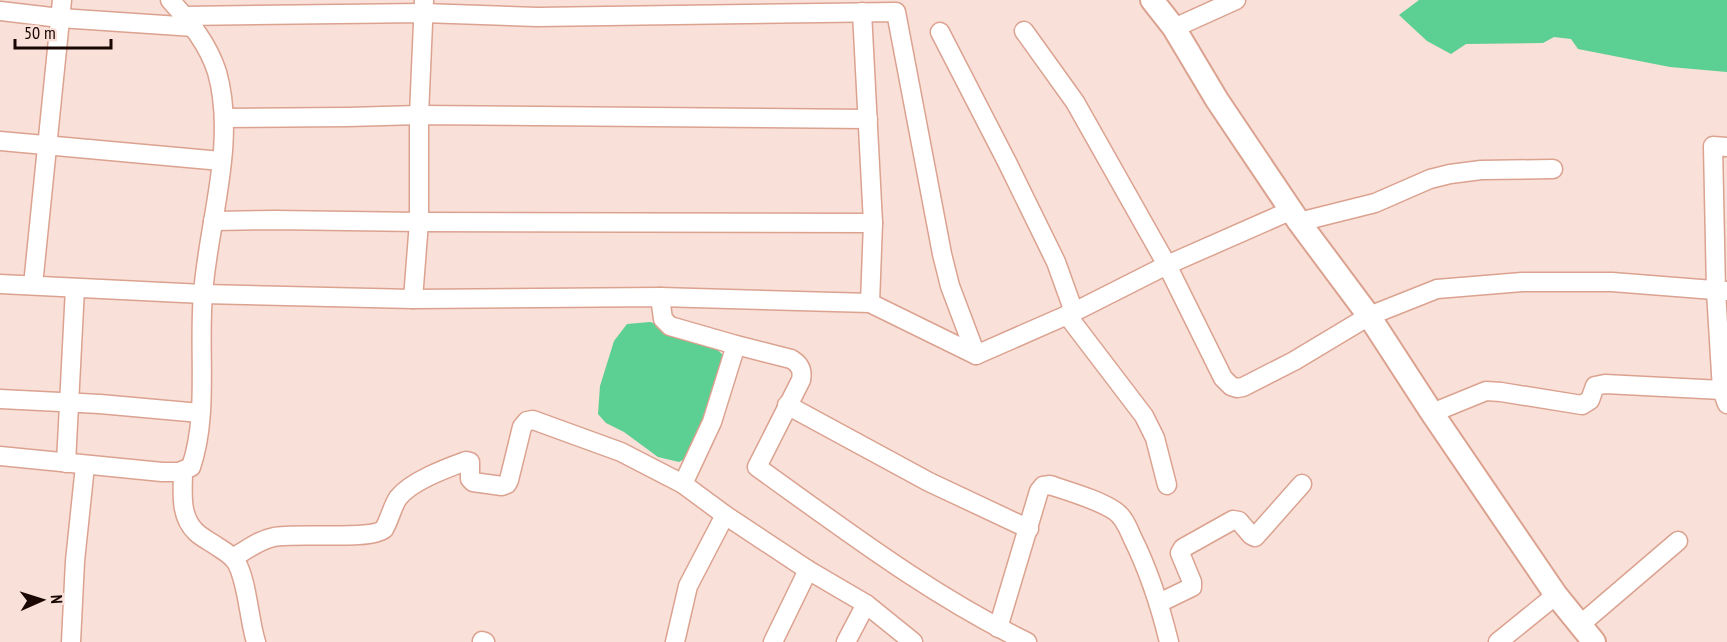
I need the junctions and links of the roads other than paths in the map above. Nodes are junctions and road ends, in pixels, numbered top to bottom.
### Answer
1 (170, 0) edge
2 (1152, 0) edge
3 (1236, 0) edge
4 (424, 7) edge
5 (61, 9) edge
6 (0, 11) edge
7 (862, 12) junction
8 (189, 22) junction
9 (1174, 28) junction
10 (1024, 31) dead end
11 (940, 32) dead end
12 (419, 115) junction
13 (224, 118) junction
14 (868, 119) junction
15 (0, 141) edge
16 (46, 145) junction
17 (1727, 147) edge
18 (221, 161) junction
19 (1553, 169) dead end
20 (1295, 216) junction
21 (213, 221) junction
22 (419, 222) junction
23 (873, 223) junction
24 (1167, 265) junction
25 (0, 284) edge
26 (33, 285) junction
27 (75, 288) junction
28 (1721, 291) edge
29 (203, 294) junction
30 (660, 297) junction
31 (413, 299) junction
32 (870, 303) junction
33 (1070, 313) junction
34 (1369, 316) junction
35 (736, 345) junction
36 (976, 355) junction
37 (1724, 397) edge
38 (0, 399) edge
39 (68, 403) junction
40 (787, 405) junction
41 (200, 413) junction
42 (1432, 413) junction
43 (0, 456) edge
44 (66, 463) junction
45 (85, 465) junction
46 (183, 471) junction
47 (682, 484) junction
48 (1302, 484) dead end
49 (1167, 485) dead end
50 (725, 515) junction
51 (1029, 528) junction
52 (1678, 541) dead end
53 (233, 558) junction
54 (808, 570) junction
55 (1556, 595) junction
56 (1159, 603) junction
57 (866, 604) junction
58 (998, 628) junction
59 (1588, 633) edge
60 (70, 642) edge
61 (256, 642) edge
62 (675, 642) edge
63 (773, 642) edge
64 (846, 642) edge
65 (913, 642) edge
66 (1027, 642) edge
67 (1169, 642) edge
68 (1498, 642) edge

1 - 8 street
2 - 9 main road
3 - 9 street
4 - 7 street
4 - 8 street
4 - 12 street
5 - 6 street
5 - 8 street
5 - 16 street
7 - 14 street
7 - 36 street
8 - 13 street
9 - 20 main road
10 - 24 street
11 - 33 street
12 - 13 street
12 - 14 street
12 - 22 street
13 - 18 street
14 - 23 street
15 - 16 street
16 - 18 street
16 - 26 street
17 - 28 street
18 - 21 street
19 - 20 street
20 - 24 street
20 - 34 main road
21 - 22 street
21 - 29 street
22 - 23 street
22 - 31 street
23 - 32 street
24 - 33 street
24 - 34 street
25 - 26 street
26 - 27 street
27 - 29 street
27 - 39 street
28 - 34 street
28 - 37 street
29 - 31 street
29 - 41 street
30 - 31 street
30 - 32 street
30 - 35 street
32 - 36 street
33 - 36 street
33 - 49 street
34 - 42 main road
35 - 40 street
35 - 47 street
37 - 42 street
38 - 39 street
39 - 41 street
39 - 44 street
40 - 51 street
40 - 58 street
41 - 46 street
42 - 55 main road
43 - 44 street
44 - 45 street
45 - 46 street
45 - 60 street
46 - 53 street
47 - 50 street
47 - 53 street
48 - 56 street
50 - 54 street
50 - 62 street
51 - 56 street
51 - 58 street
52 - 59 street
53 - 61 street
54 - 57 street
54 - 63 street
55 - 59 main road
55 - 68 street
56 - 67 street
57 - 64 street
57 - 65 street
58 - 66 street

